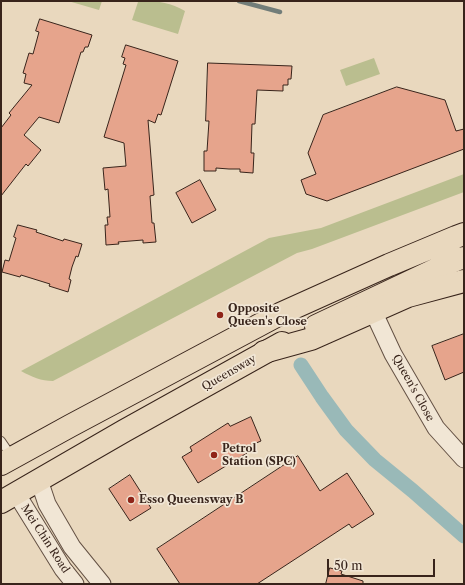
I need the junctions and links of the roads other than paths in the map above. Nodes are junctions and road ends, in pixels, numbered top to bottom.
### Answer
1 (460, 236) edge
2 (461, 259) edge
3 (464, 281) edge
4 (373, 311) junction
5 (264, 352) junction
6 (70, 426) junction
7 (124, 431) junction
8 (5, 455) edge
9 (464, 459) edge
10 (39, 480) junction
11 (8, 498) edge
12 (75, 584) edge
13 (102, 584) edge

1 - 6 main road
2 - 5 main road, Queensway
3 - 4 main road
4 - 5 main road
4 - 9 street, Queen's Close
5 - 7 main road, Queensway
6 - 7 main road
6 - 8 main road
7 - 10 main road, Queensway
10 - 11 main road, Queensway
10 - 13 street, Mei Chin Road
11 - 12 street, Mei Chin Road

